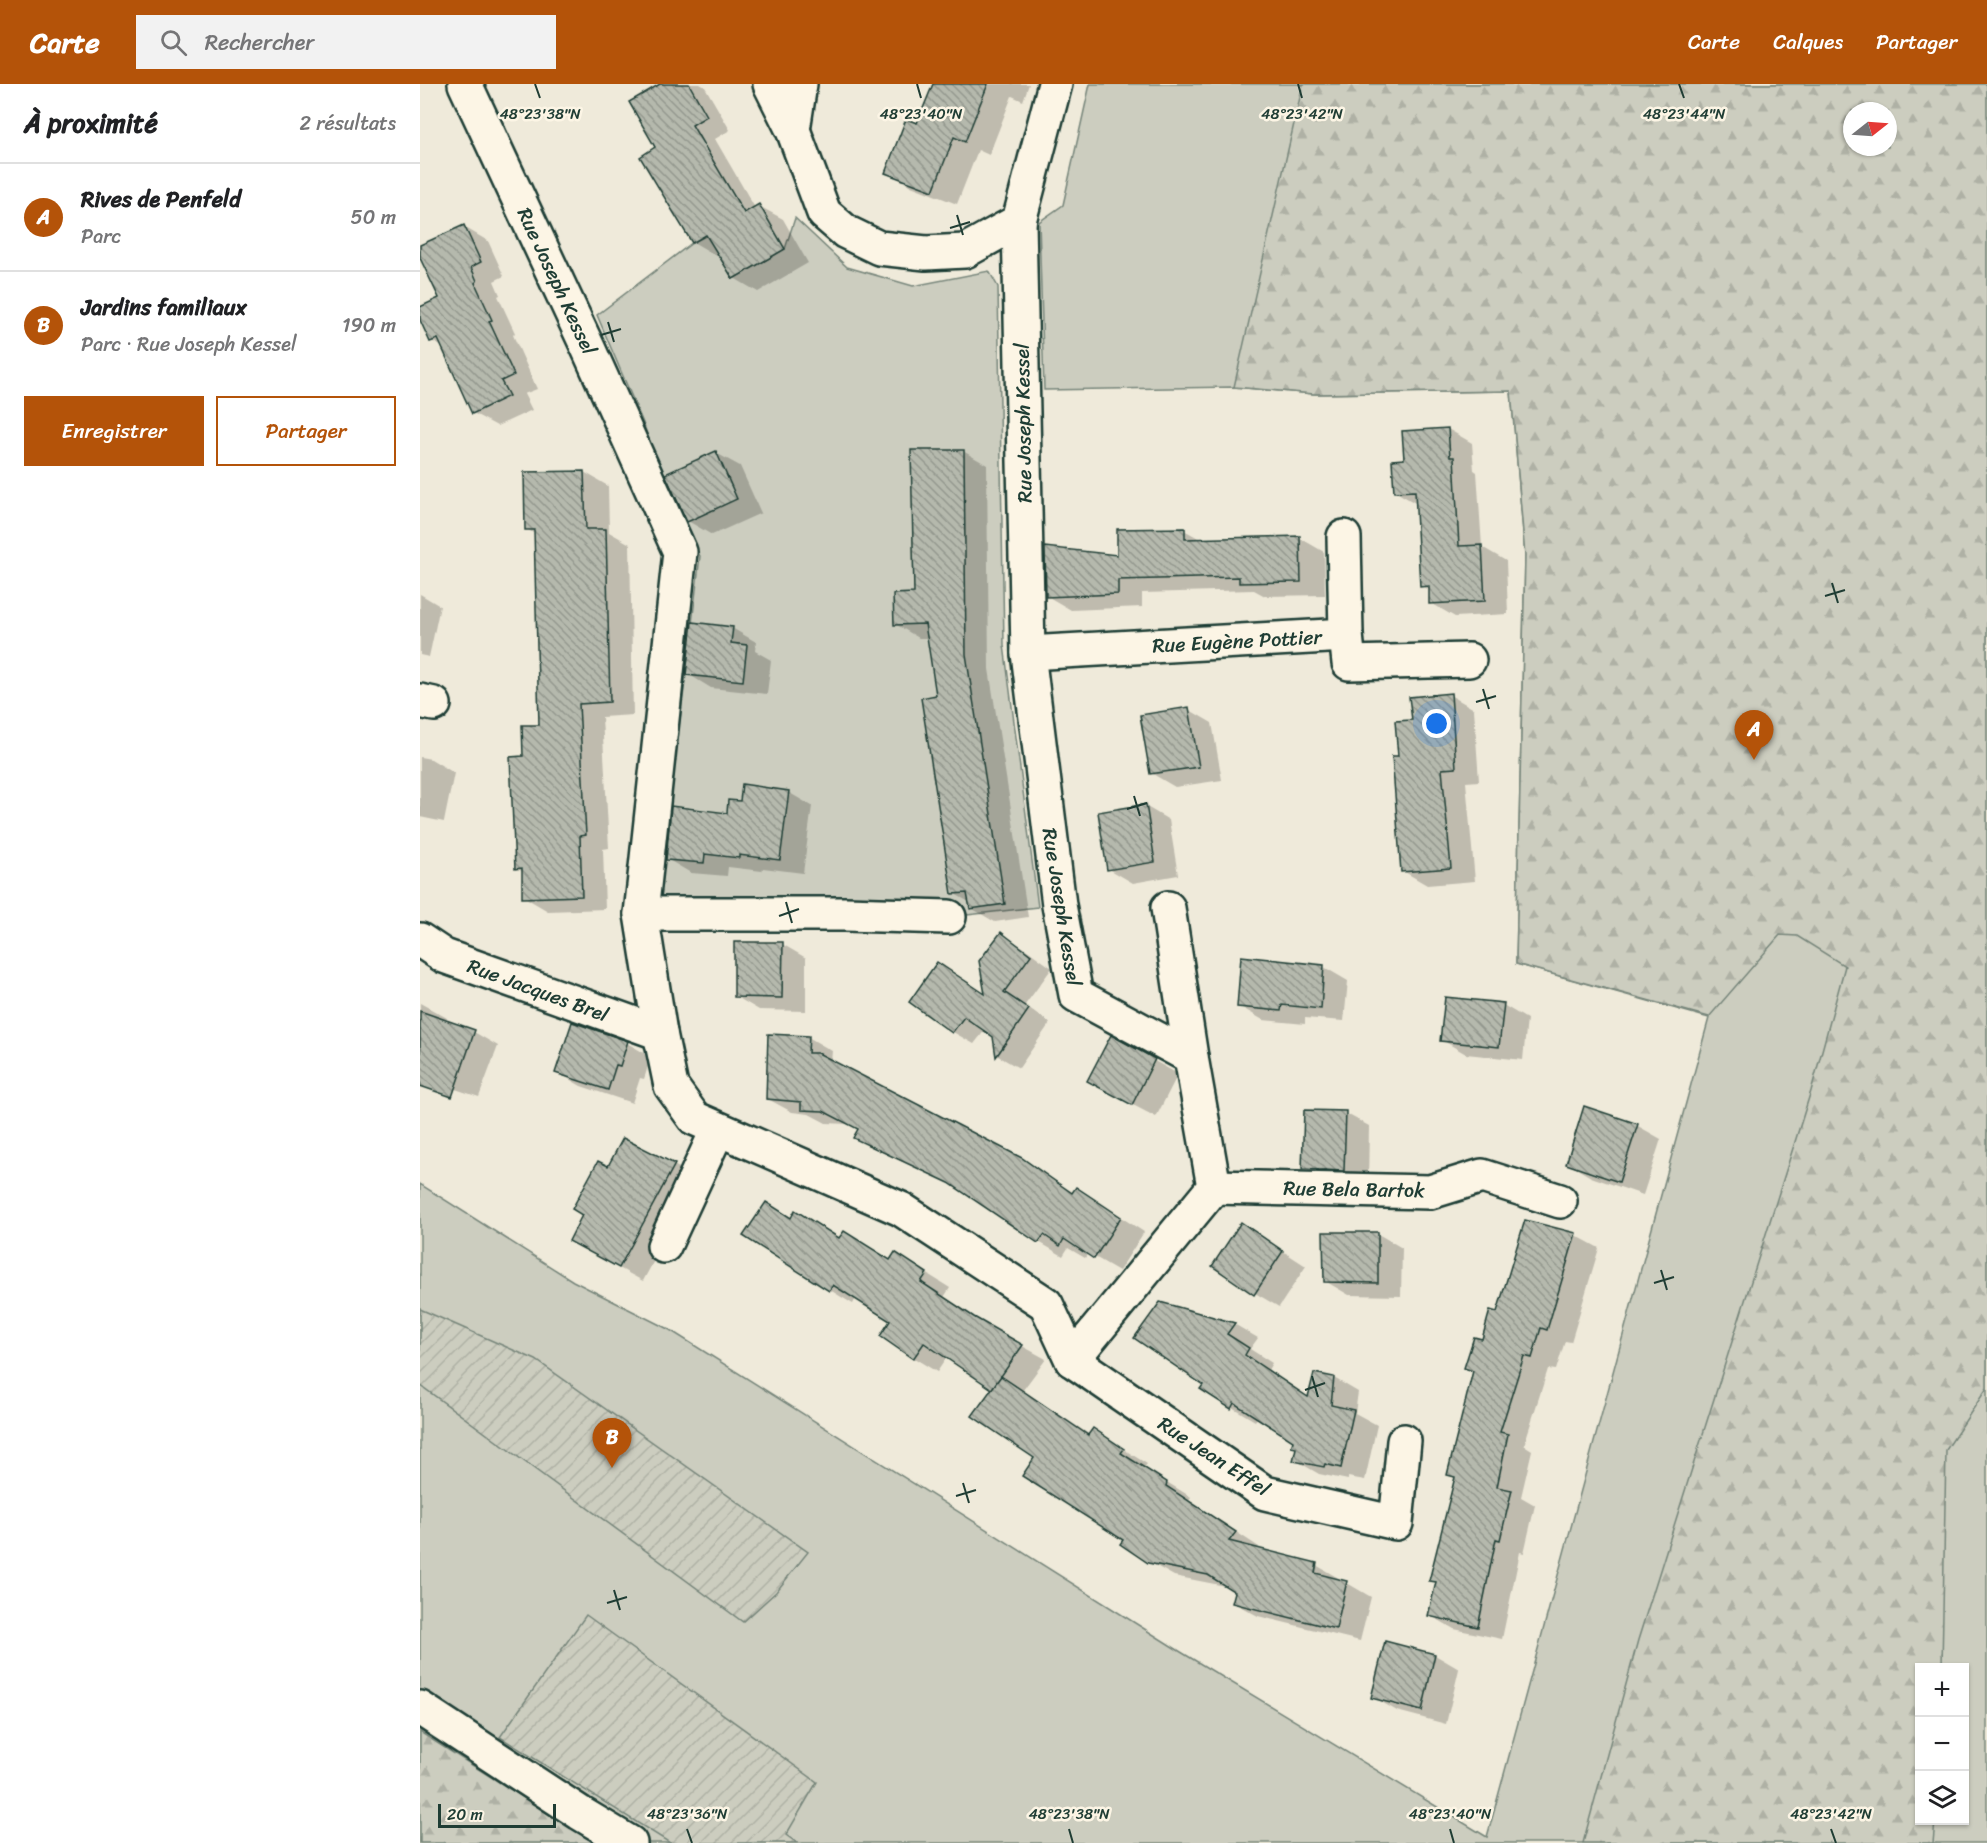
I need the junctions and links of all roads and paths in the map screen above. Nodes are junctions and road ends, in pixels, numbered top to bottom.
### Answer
1 (465, 84) edge
2 (770, 84) edge
3 (800, 84) edge
4 (1055, 84) edge
5 (793, 130) junction
6 (1019, 221) junction
7 (1344, 537) dead end
8 (1346, 635) junction
9 (1028, 653) junction
10 (1468, 660) dead end
11 (1168, 908) dead end
12 (641, 914) junction
13 (949, 917) dead end
14 (420, 940) edge
15 (660, 1033) junction
16 (1191, 1057) junction
17 (718, 1129) junction
18 (1214, 1187) junction
19 (1560, 1201) dead end
20 (664, 1246) dead end
21 (1072, 1360) junction
22 (1404, 1441) dead end
23 (420, 1708) edge
24 (630, 1843) edge

1 - 12 street, Rue Joseph Kessel
2 - 5 street
3 - 5 street
4 - 6 street, Rue Joseph Kessel
5 - 6 street
6 - 9 street, Rue Joseph Kessel
7 - 8 street, Rue Eugène Pottier
8 - 9 street, Rue Eugène Pottier
8 - 10 street
9 - 16 street, Rue Joseph Kessel
11 - 16 street
12 - 13 street
12 - 15 street, Rue Joseph Kessel
14 - 15 street, Rue Jacques Brel
15 - 17 street, Rue Joseph Kessel
16 - 18 street
17 - 20 street
17 - 21 street, Rue Joseph Kessel
18 - 19 street, Rue Bela Bartok
18 - 21 street
21 - 22 street, Rue Jean Effel
23 - 24 street

